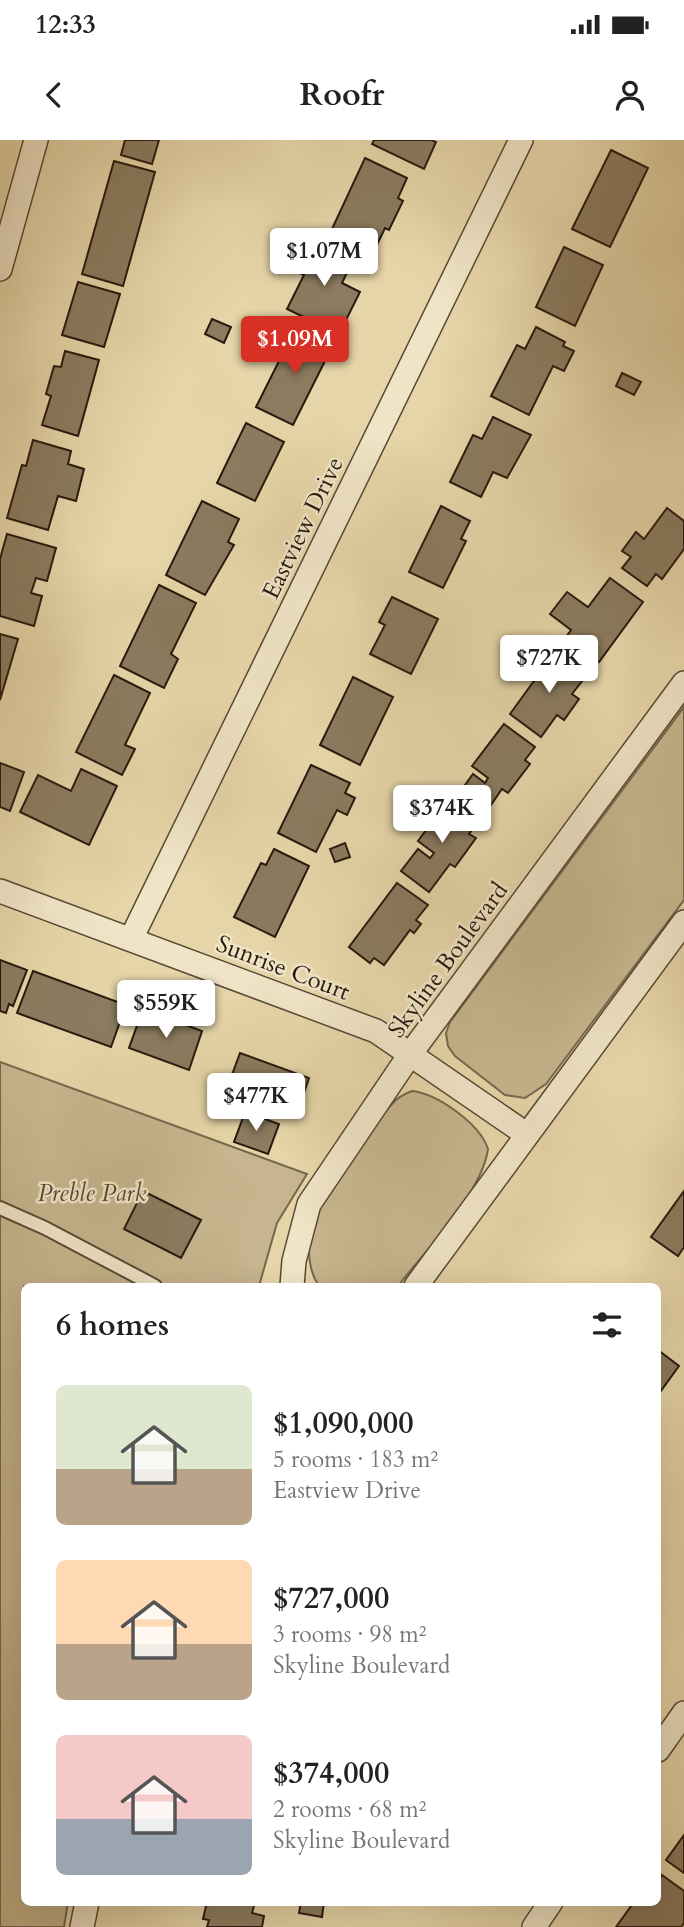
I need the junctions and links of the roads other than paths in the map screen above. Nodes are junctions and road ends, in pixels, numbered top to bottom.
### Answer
1 (36, 140) edge
2 (521, 140) edge
3 (0, 269) edge
4 (684, 684) edge
5 (0, 891) edge
6 (684, 922) edge
7 (131, 939) junction
8 (411, 1053) junction
9 (526, 1135) junction
10 (0, 1209) edge
11 (149, 1283) edge
12 (292, 1283) edge
13 (418, 1283) edge
14 (684, 1713) edge
15 (661, 1746) edge
16 (86, 1906) edge
17 (548, 1906) edge
18 (82, 1927) edge
19 (534, 1927) edge

1 - 3 street
2 - 7 street, Eastview Drive
4 - 8 street, Skyline Boulevard
5 - 7 street, Sunrise Court
6 - 9 street
7 - 8 street, Sunrise Court
8 - 9 street, Sunrise Court
8 - 12 street, Skyline Boulevard
9 - 13 street
10 - 11 lane
14 - 15 street
16 - 18 street
17 - 19 street

